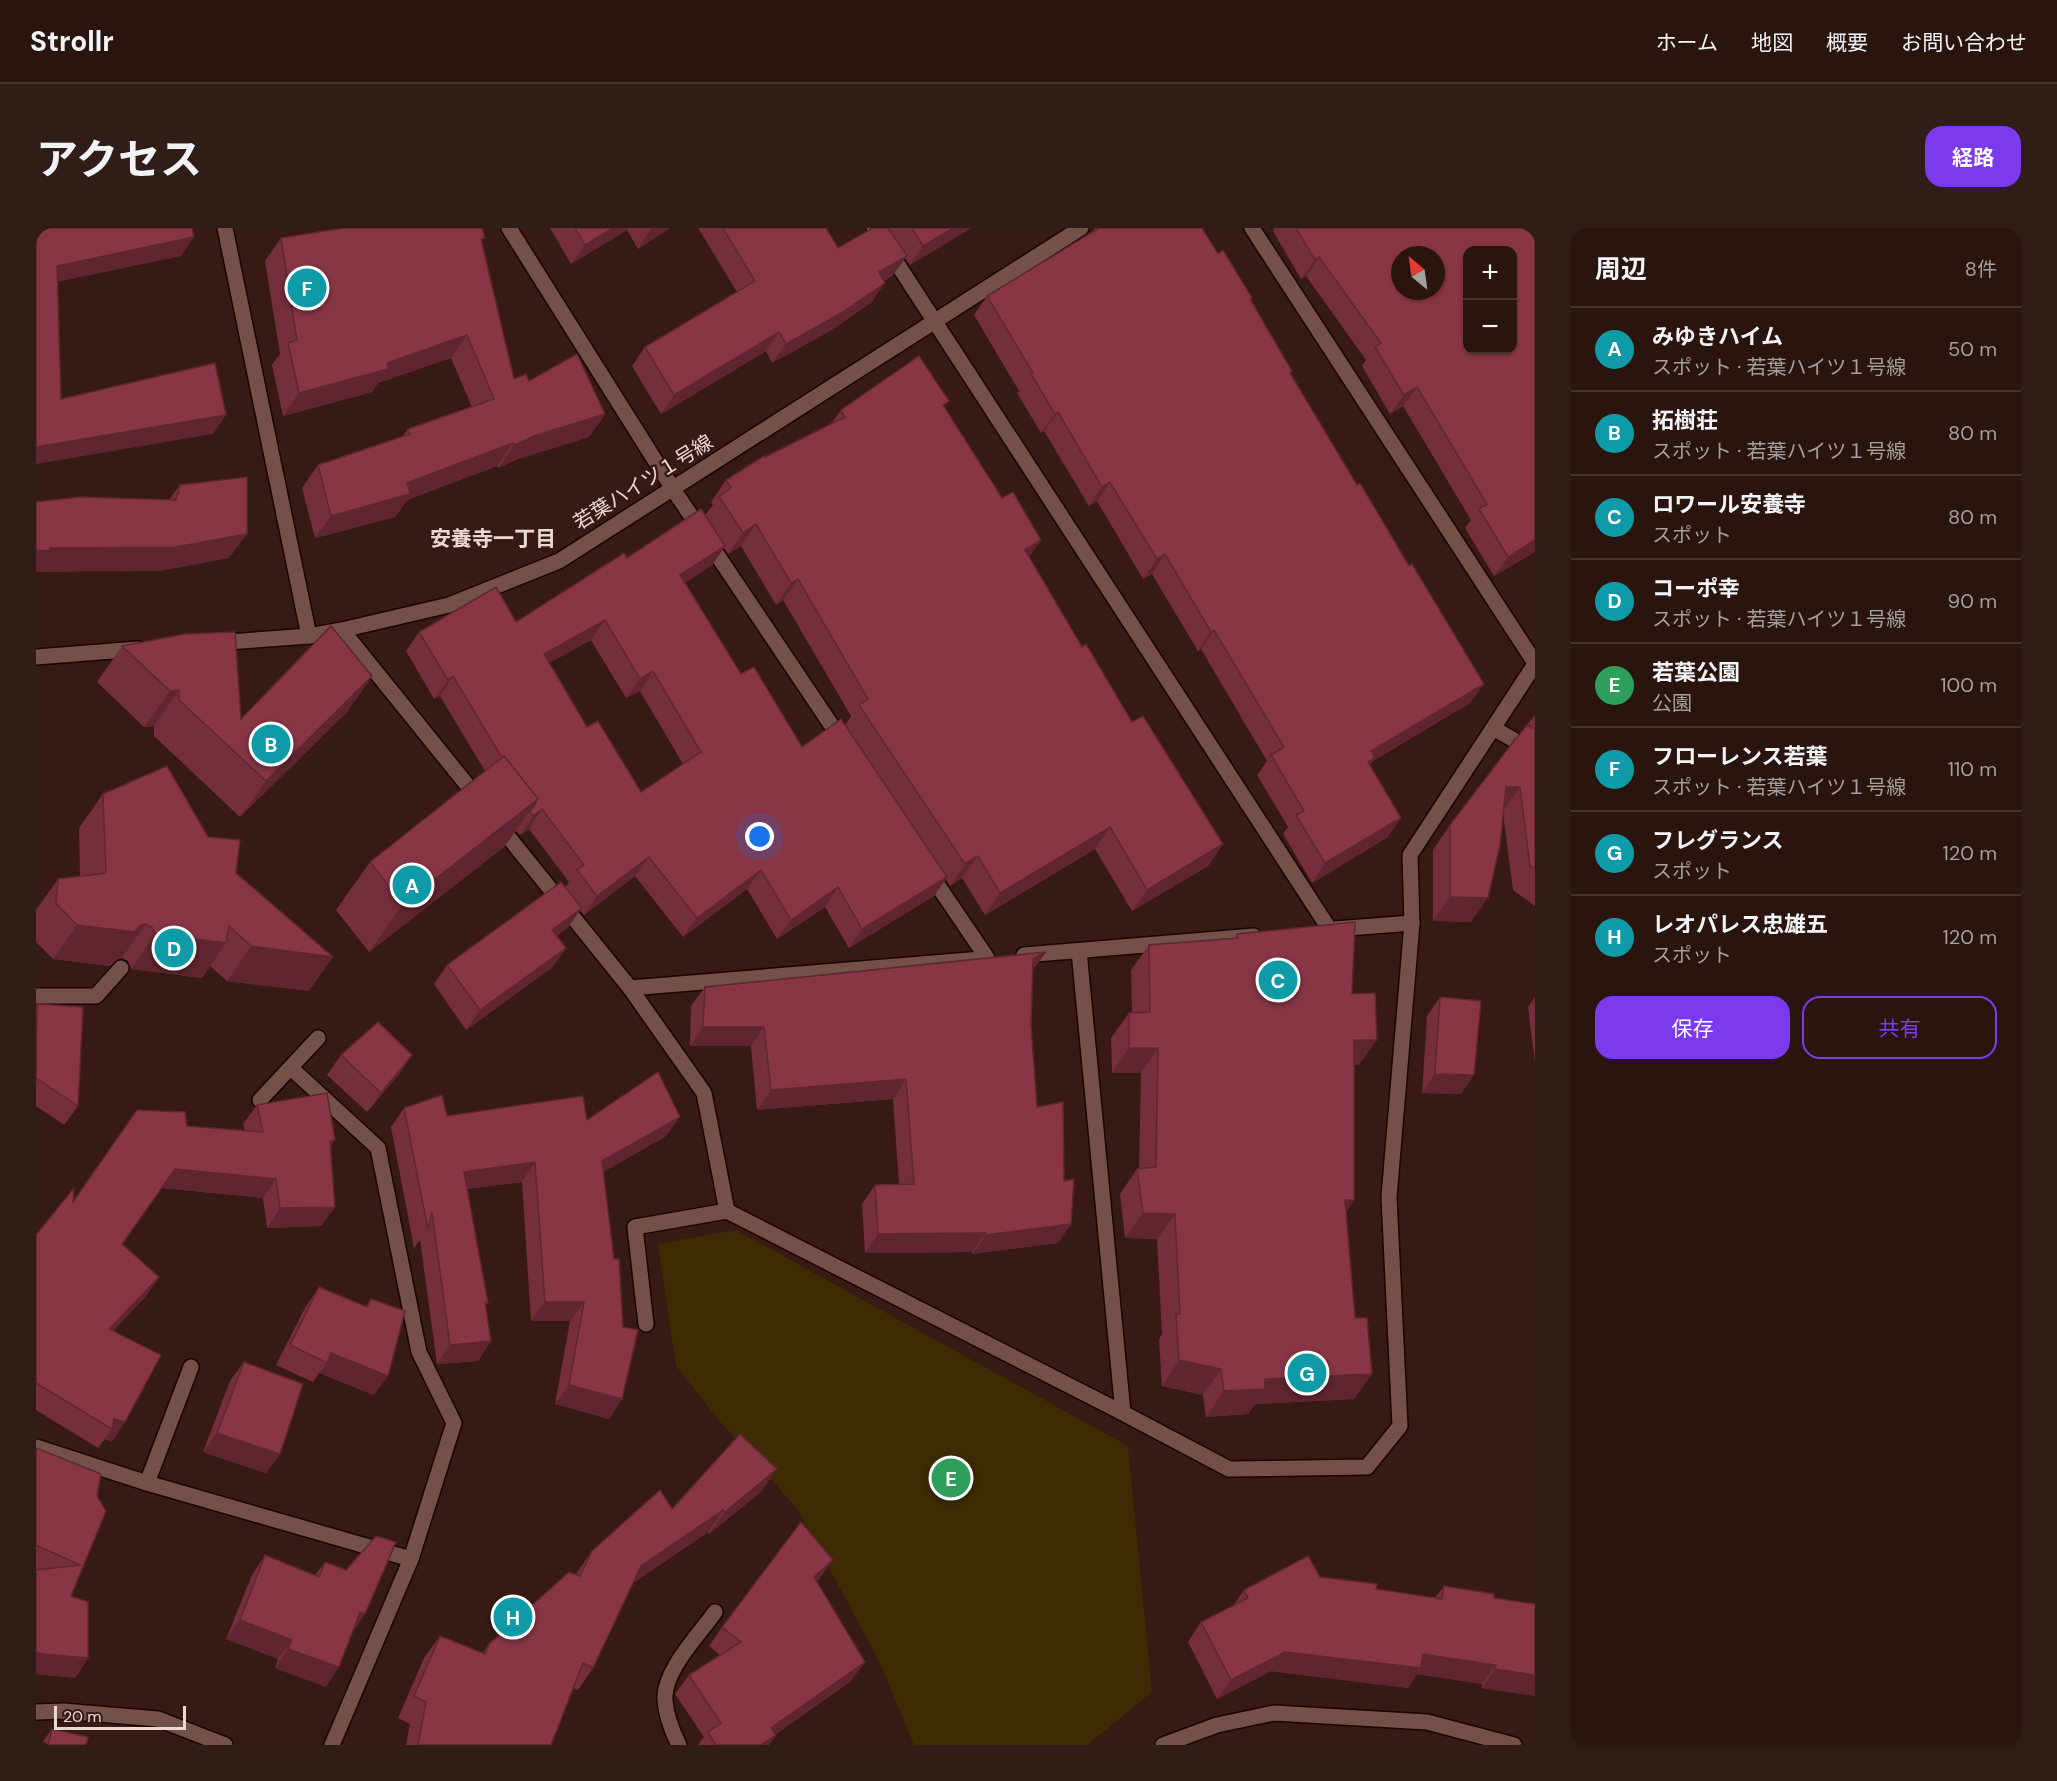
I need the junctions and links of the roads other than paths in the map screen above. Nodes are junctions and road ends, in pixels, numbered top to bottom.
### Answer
1 (225, 228) edge
2 (509, 228) edge
3 (874, 228) edge
4 (1081, 228) edge
5 (1252, 228) edge
6 (935, 321) junction
7 (672, 489) junction
8 (342, 630) junction
9 (309, 636) junction
10 (202, 644) edge
11 (155, 648) edge
12 (36, 657) edge
13 (1535, 664) edge
14 (1493, 728) junction
15 (1535, 752) edge
16 (849, 753) edge
17 (921, 860) edge
18 (1412, 923) junction
19 (1270, 935) edge
20 (1079, 951) junction
21 (998, 957) junction
22 (121, 968) edge
23 (630, 988) junction
24 (36, 996) edge
25 (318, 1038) dead end
26 (291, 1068) junction
27 (260, 1100) dead end
28 (727, 1211) junction
29 (646, 1324) dead end
30 (191, 1367) dead end
31 (1123, 1413) junction
32 (36, 1447) edge
33 (147, 1483) junction
34 (411, 1559) junction
35 (716, 1612) dead end
36 (36, 1712) edge
37 (225, 1745) edge
38 (332, 1745) edge
39 (679, 1745) edge
40 (1163, 1745) edge
41 (1514, 1745) edge

1 - 9 street
2 - 7 street
3 - 6 street
4 - 6 street, 若葉ハイツ１号線
5 - 13 street
6 - 7 street, 若葉ハイツ１号線
6 - 18 street
7 - 8 street, 若葉ハイツ１号線
7 - 16 street
8 - 9 street, 若葉ハイツ１号線
8 - 23 street
9 - 10 street, 若葉ハイツ１号線
11 - 12 street
13 - 14 street
14 - 15 street
14 - 18 street
17 - 21 street
18 - 31 street
19 - 20 street
20 - 21 street
20 - 31 street
21 - 23 street
22 - 24 street
23 - 28 street
25 - 26 street
26 - 27 street
26 - 34 street
28 - 29 street
28 - 31 street
30 - 33 street
32 - 33 street
33 - 34 street
34 - 38 street
35 - 39 street
36 - 37 street
40 - 41 street

